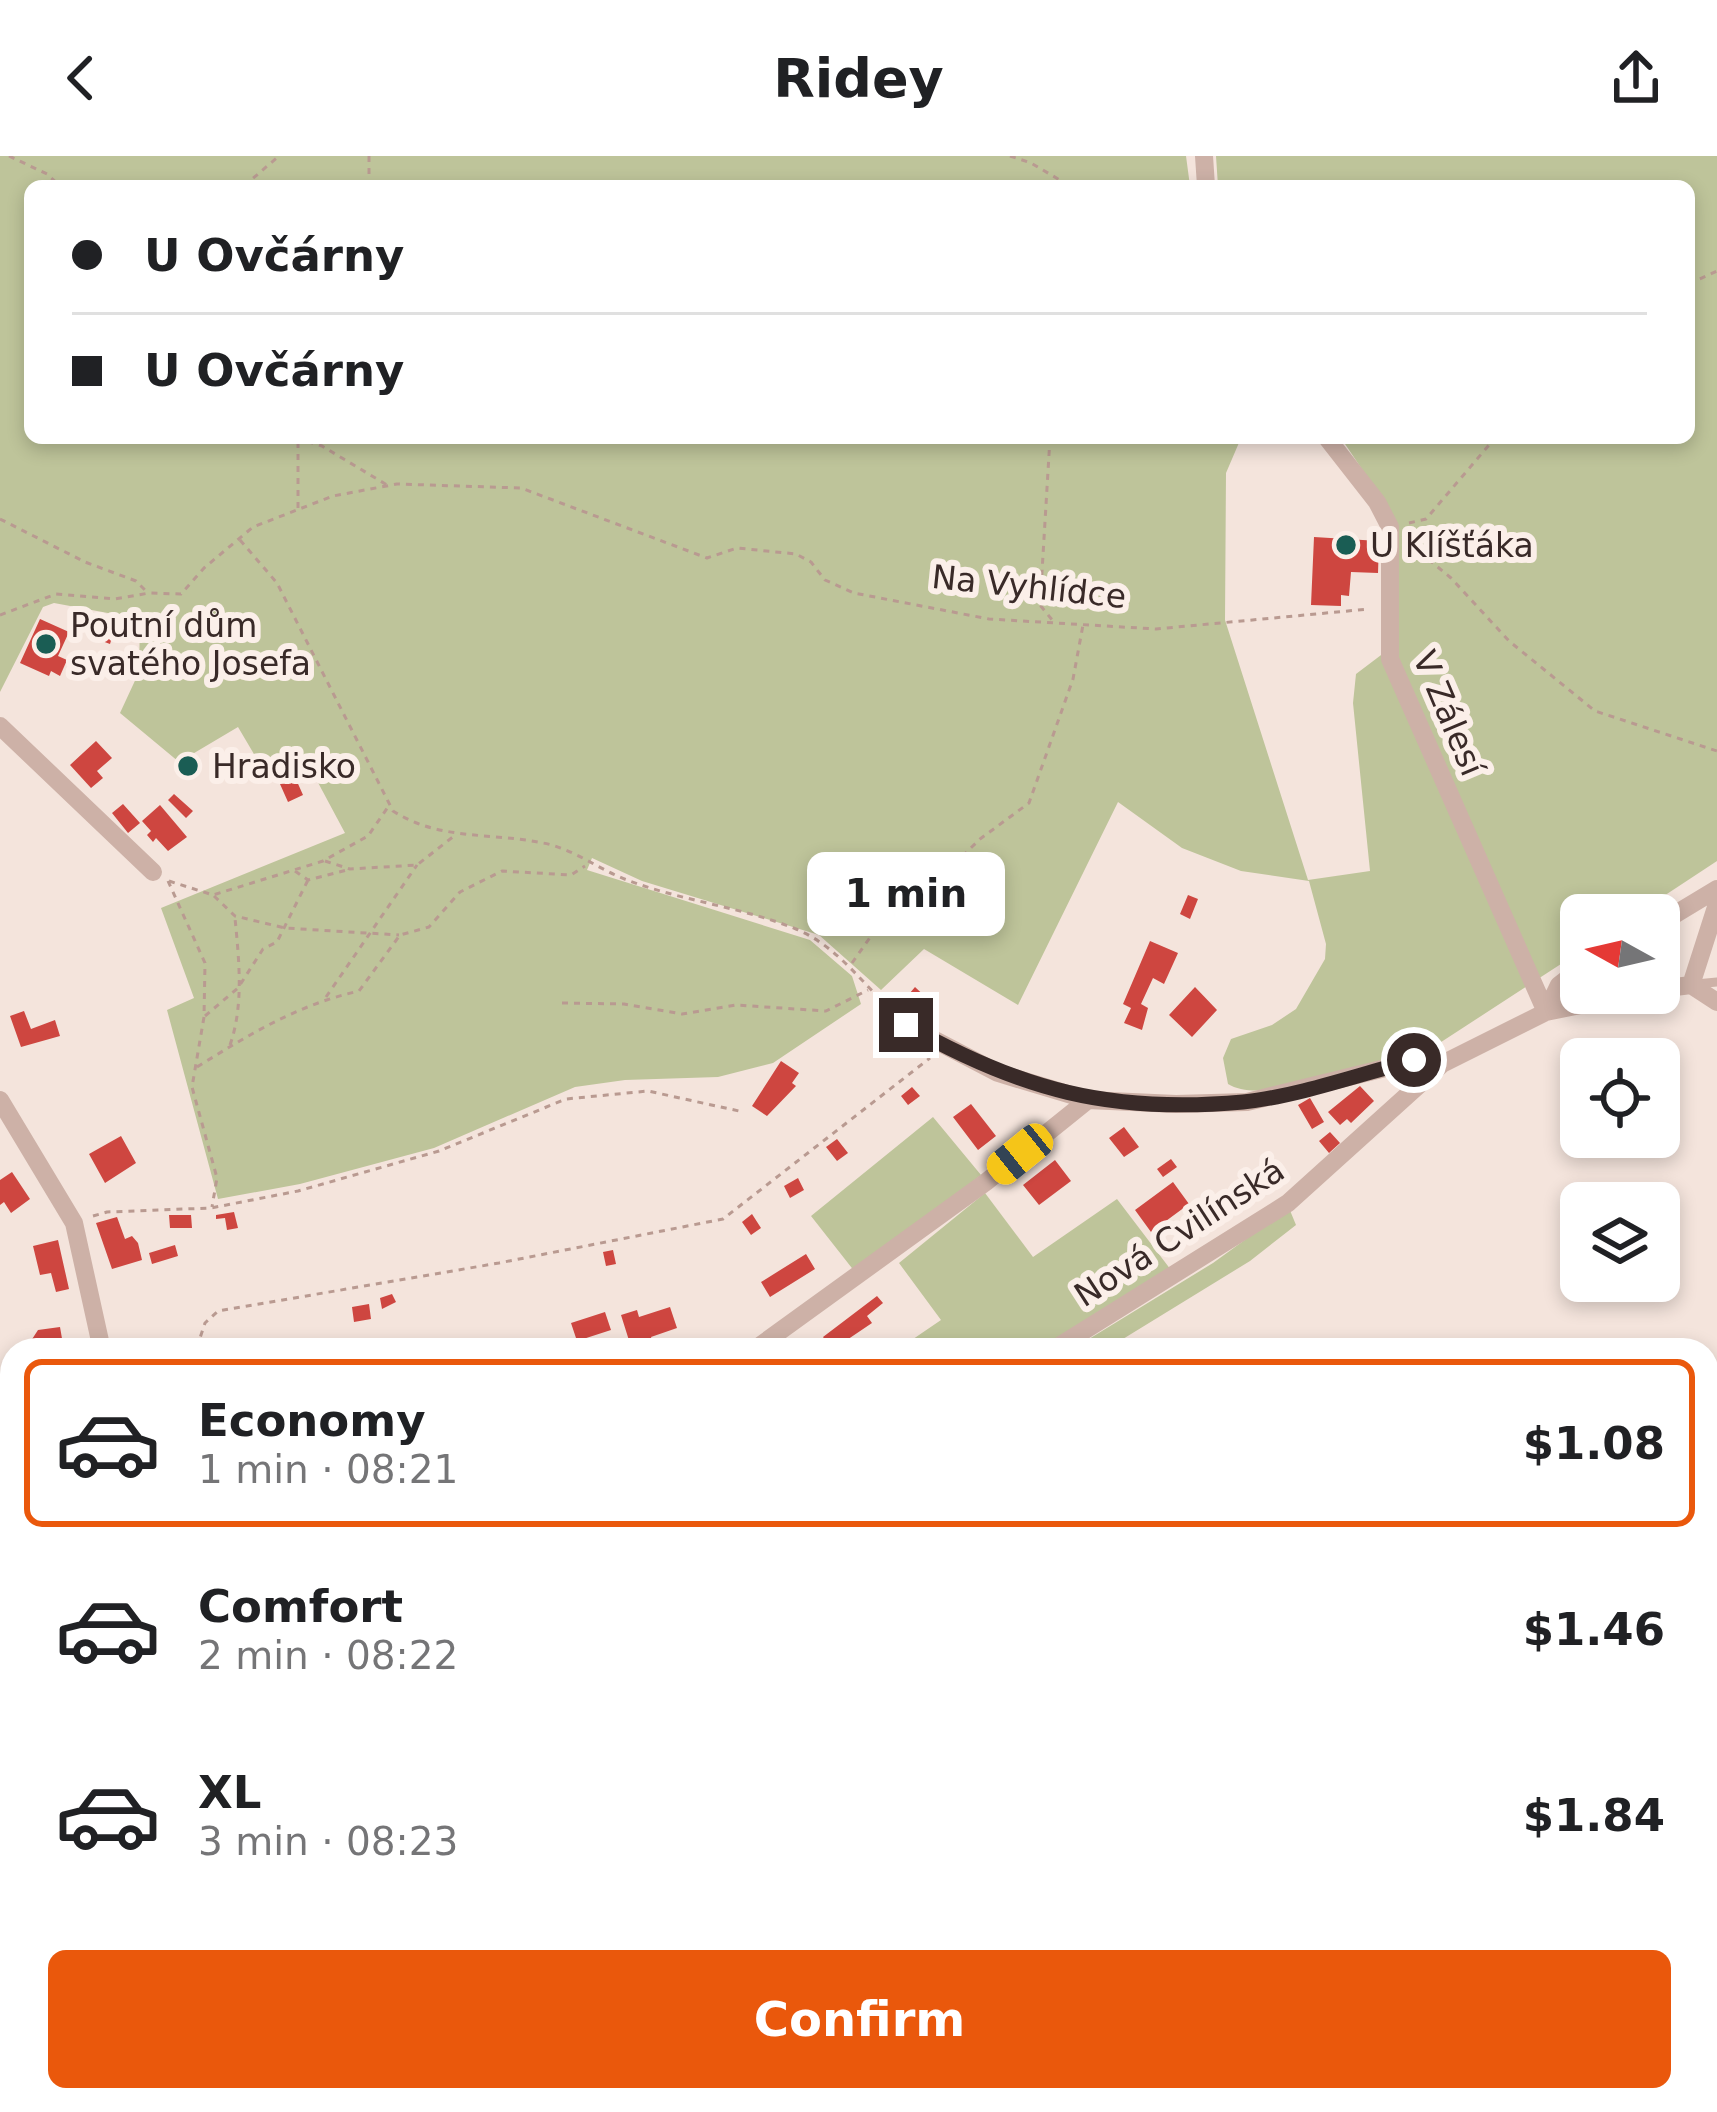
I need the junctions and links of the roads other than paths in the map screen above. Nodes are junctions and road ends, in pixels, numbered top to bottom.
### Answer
1 (1332, 444) edge
2 (0, 726) edge
3 (160, 876) road end
4 (1717, 889) edge
5 (1717, 904) edge
6 (1680, 912) edge
7 (1680, 914) edge
8 (1706, 929) junction
9 (1717, 982) edge
10 (1560, 984) edge
11 (1691, 985) junction
12 (1680, 986) edge
13 (1717, 1002) edge
14 (1560, 1009) edge
15 (1546, 1012) junction
16 (906, 1025) road end
17 (1442, 1064) junction
18 (0, 1100) edge
19 (1088, 1100) junction
20 (100, 1338) edge
21 (771, 1338) edge
22 (1072, 1338) edge

1 - 15 street, V Zálesí
2 - 3 street
4 - 6 street
5 - 8 street
7 - 8 street
8 - 11 street
9 - 11 lane
10 - 15 street
11 - 12 street
11 - 13 street
14 - 15 street
15 - 17 street
16 - 19 street
17 - 19 street
17 - 22 street, Nová Cvilínská
18 - 20 street
19 - 21 street

